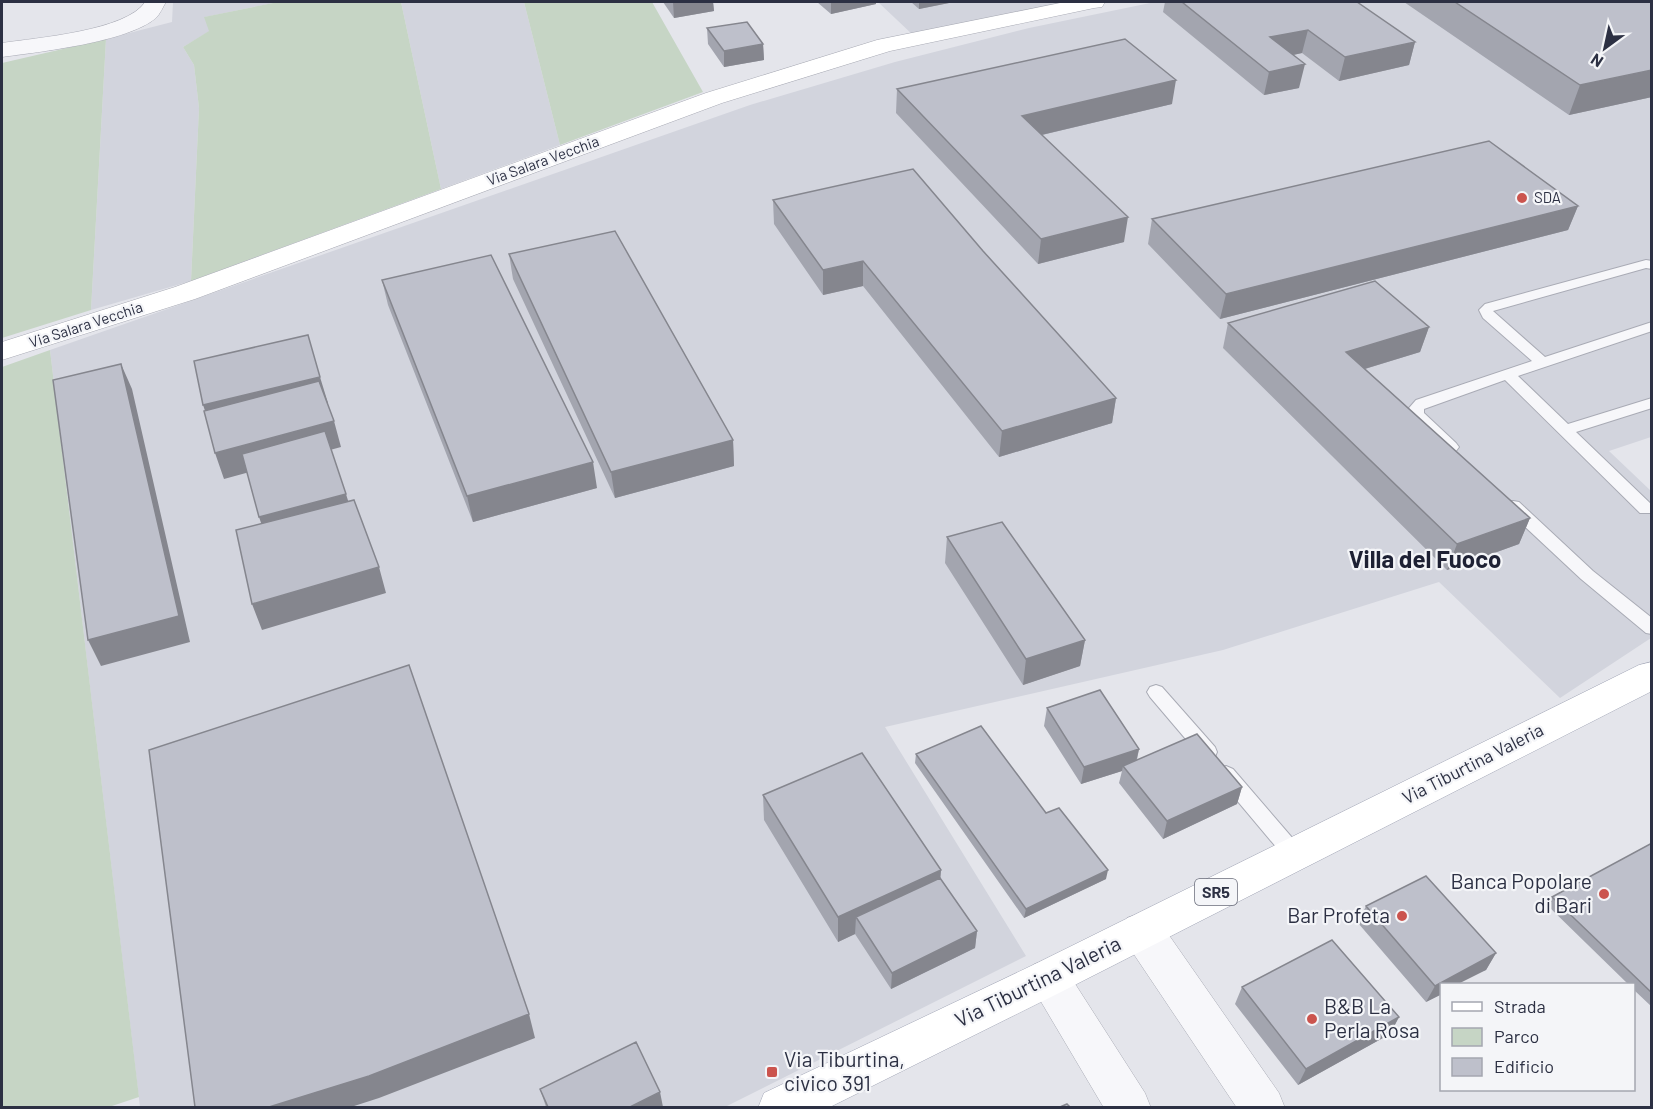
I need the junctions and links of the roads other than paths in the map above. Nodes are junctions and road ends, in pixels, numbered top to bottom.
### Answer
1 (155, 2) edge
2 (1094, 2) edge
3 (2, 50) edge
4 (1652, 265) edge
5 (1652, 326) edge
6 (2, 351) edge
7 (1543, 363) junction
8 (1508, 374) junction
9 (1652, 403) edge
10 (1564, 430) junction
11 (1459, 455) edge
12 (1502, 495) edge
13 (1646, 509) dead end
14 (1652, 628) edge
15 (1652, 675) edge
16 (1156, 692) dead end
17 (1294, 854) junction
18 (1142, 931) junction
19 (1048, 978) junction
20 (780, 1107) edge
21 (1129, 1107) edge
22 (1263, 1107) edge

1 - 3 street
2 - 6 street, Via Salara Vecchia
4 - 7 lane
5 - 7 lane
7 - 8 lane
8 - 10 lane
8 - 11 lane
9 - 10 lane
10 - 13 lane
12 - 14 lane
15 - 17 street, Via Tiburtina Valeria / SR5
16 - 17 lane
17 - 18 street, Via Tiburtina Valeria / SR5
18 - 19 street, Via Tiburtina Valeria / SR5
18 - 22 street
19 - 20 street, Via Tiburtina Valeria / SR5
19 - 21 street

